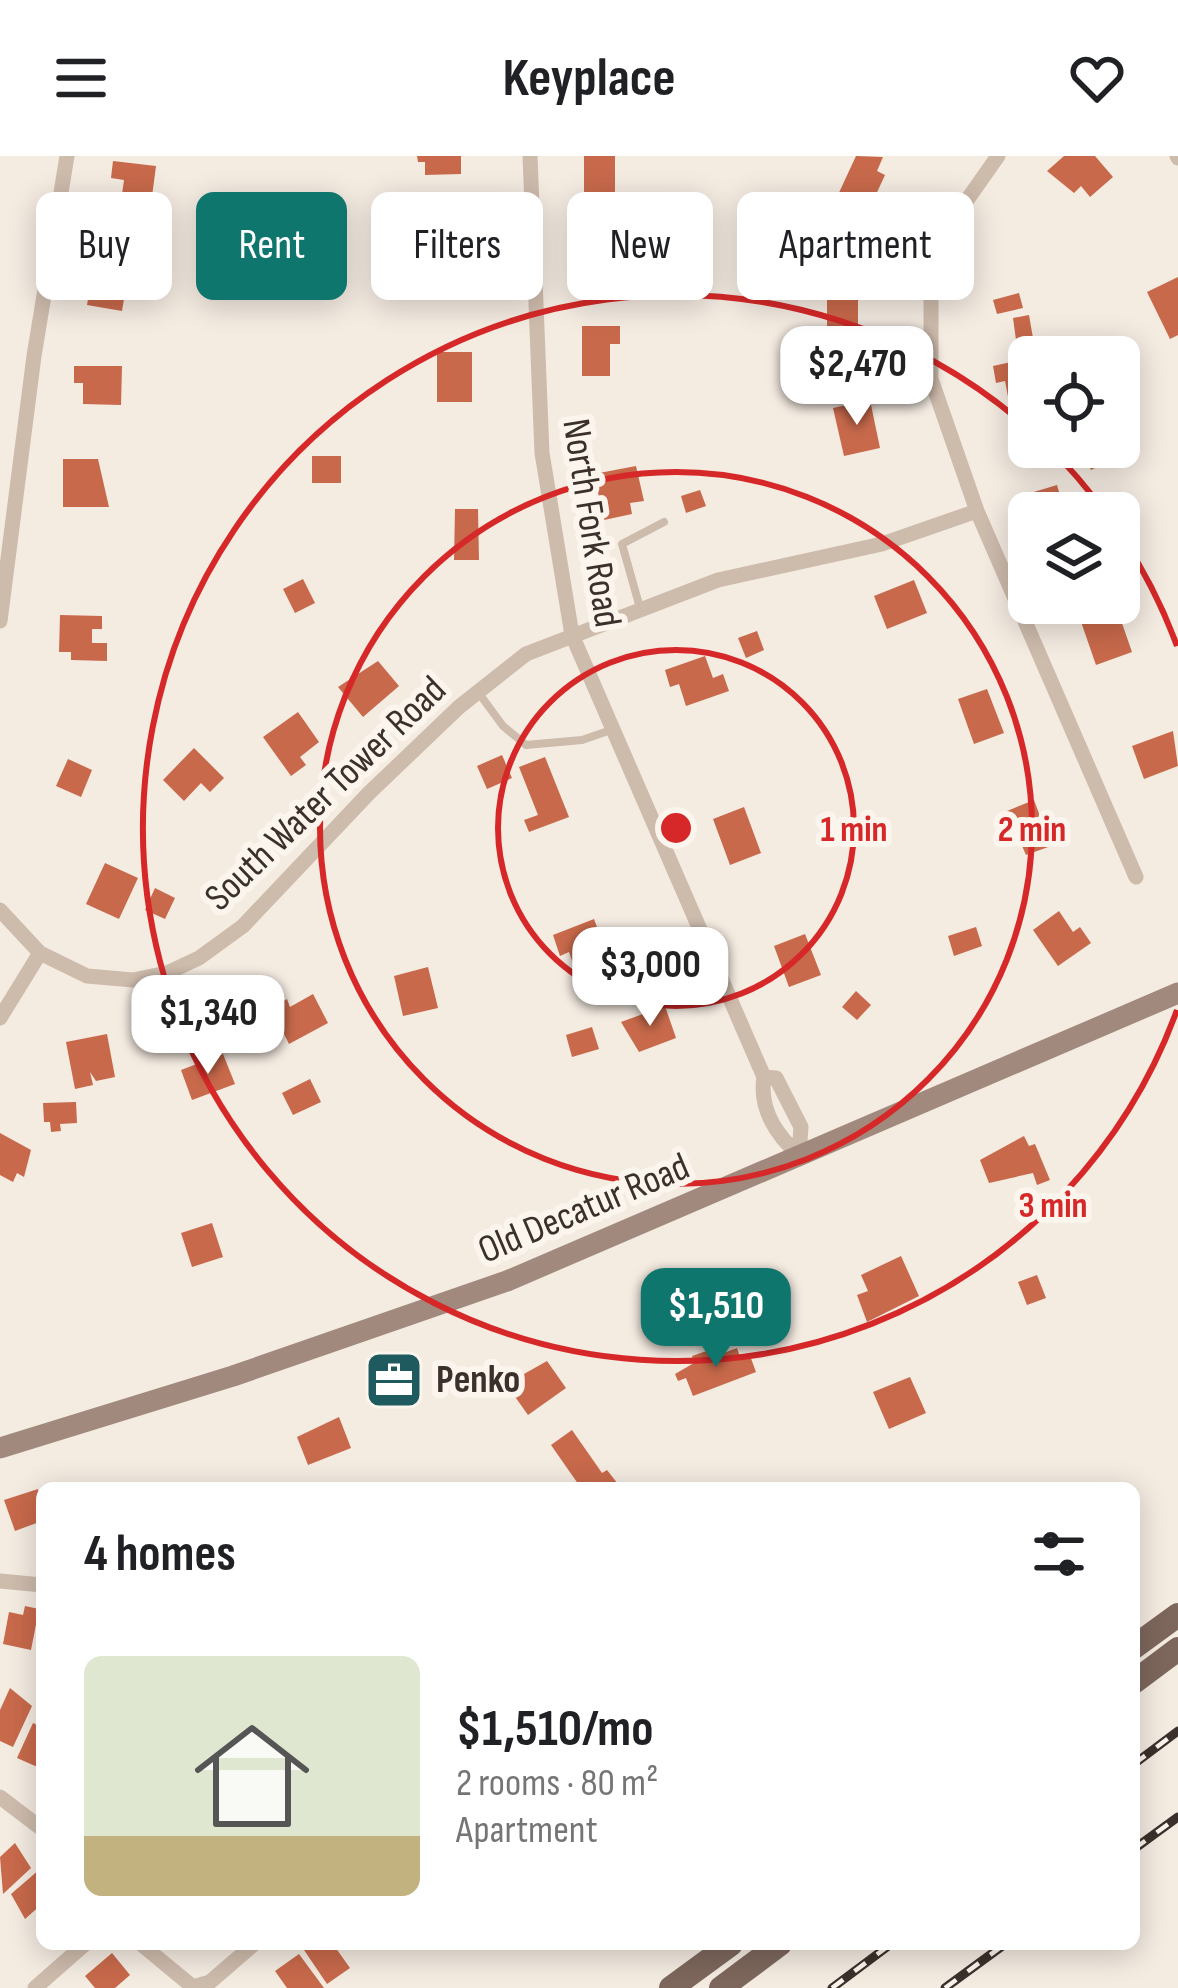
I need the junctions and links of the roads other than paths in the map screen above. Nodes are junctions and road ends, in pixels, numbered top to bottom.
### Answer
1 (67, 156) edge
2 (530, 156) edge
3 (998, 156) edge
4 (977, 511) junction
5 (664, 522) dead end
6 (640, 610) junction
7 (0, 621) edge
8 (572, 635) junction
9 (478, 692) junction
10 (613, 730) junction
11 (1136, 877) dead end
12 (0, 910) edge
13 (40, 953) junction
14 (1178, 993) edge
15 (0, 1018) edge
16 (799, 1155) junction
17 (0, 1448) edge
18 (0, 1581) edge
19 (36, 1583) edge
20 (1178, 1615) edge
21 (1140, 1643) edge
22 (1178, 1649) edge
23 (1140, 1678) edge
24 (0, 1796) edge
25 (36, 1823) edge
26 (78, 1950) edge
27 (148, 1950) edge
28 (247, 1950) edge
29 (723, 1950) edge
30 (772, 1950) edge
31 (193, 1987) edge
32 (35, 1988) edge
33 (671, 1988) edge
34 (721, 1988) edge

1 - 7 street
2 - 8 street, North Fork Road
3 - 4 street
4 - 6 street, South Water Tower Road
4 - 11 street
5 - 6 lane
6 - 8 street, South Water Tower Road
8 - 9 street, South Water Tower Road
8 - 10 street, North Fork Road
9 - 10 lane
9 - 13 street, South Water Tower Road
10 - 16 street, North Fork Road
12 - 13 street, South Water Tower Road
13 - 15 street
14 - 16 street, Old Decatur Road
16 - 17 street, Old Decatur Road
18 - 19 street
20 - 21 main road
22 - 23 main road
24 - 25 street
26 - 32 street
27 - 31 street
28 - 31 street
29 - 33 main road
30 - 34 main road

